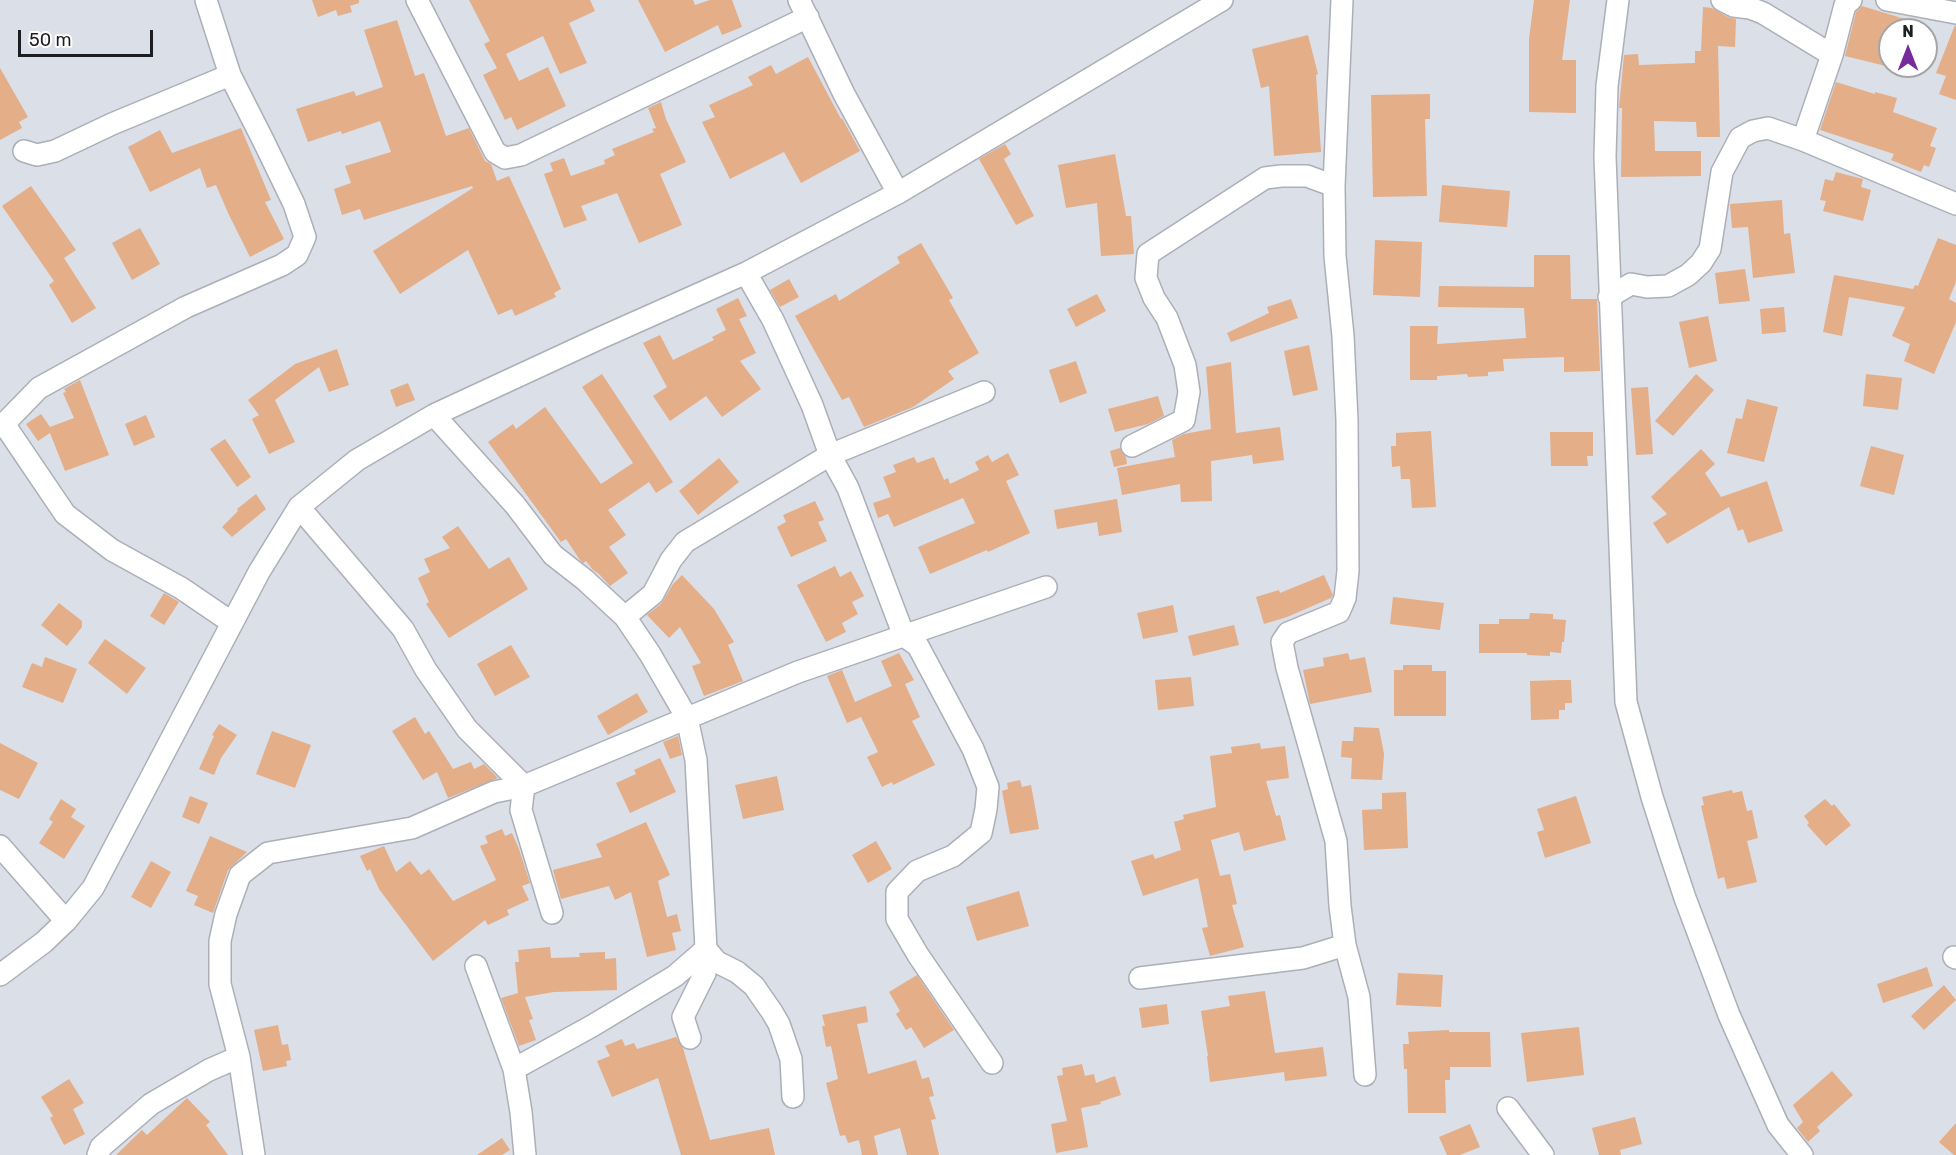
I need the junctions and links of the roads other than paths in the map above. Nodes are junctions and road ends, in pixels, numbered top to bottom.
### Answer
1 (206, 0) edge
2 (417, 0) edge
3 (1222, 0) edge
4 (1342, 0) edge
5 (1618, 0) edge
6 (1722, 0) edge
7 (1851, 0) edge
8 (1887, 0) edge
9 (803, 8) edge
10 (1956, 13) edge
11 (1832, 55) junction
12 (230, 75) junction
13 (1803, 140) junction
14 (24, 152) dead end
15 (1334, 186) junction
16 (898, 193) junction
17 (1956, 204) edge
18 (746, 273) junction
19 (1610, 297) junction
20 (984, 392) dead end
21 (434, 416) junction
22 (2, 424) edge
23 (1132, 446) dead end
24 (830, 455) junction
25 (299, 507) junction
26 (1046, 587) dead end
27 (625, 617) junction
28 (231, 622) junction
29 (904, 636) junction
30 (687, 718) junction
31 (524, 786) junction
32 (0, 846) edge
33 (552, 913) dead end
34 (66, 921) junction
35 (1345, 945) junction
36 (706, 949) junction
37 (476, 966) dead end
38 (0, 975) edge
39 (1140, 978) dead end
40 (690, 1038) dead end
41 (239, 1057) junction
42 (992, 1063) dead end
43 (514, 1069) junction
44 (1365, 1076) dead end
45 (793, 1097) dead end
46 (1508, 1108) dead end
47 (98, 1155) edge
48 (254, 1155) edge
49 (525, 1155) edge
50 (1543, 1155) edge
51 (1802, 1155) edge

1 - 12 street
2 - 9 street
3 - 16 street
4 - 15 street
5 - 19 street
6 - 11 street
7 - 11 street
8 - 10 street
9 - 16 street
11 - 13 street
12 - 14 street
12 - 22 street
13 - 17 street
13 - 19 street
15 - 23 street
15 - 35 street
16 - 18 street
18 - 21 street
18 - 24 street
19 - 51 street
20 - 24 street
21 - 25 street
21 - 27 street
22 - 28 street
24 - 27 street
24 - 29 street
25 - 28 street
25 - 31 street
26 - 29 street
27 - 30 street
28 - 34 street
29 - 30 street
29 - 42 street
30 - 31 street
30 - 36 street
31 - 33 street
31 - 41 street
32 - 34 street
34 - 38 street
35 - 39 street
35 - 44 street
36 - 40 street
36 - 43 street
36 - 45 street
37 - 43 street
41 - 47 street
41 - 48 street
43 - 49 street
46 - 50 street

